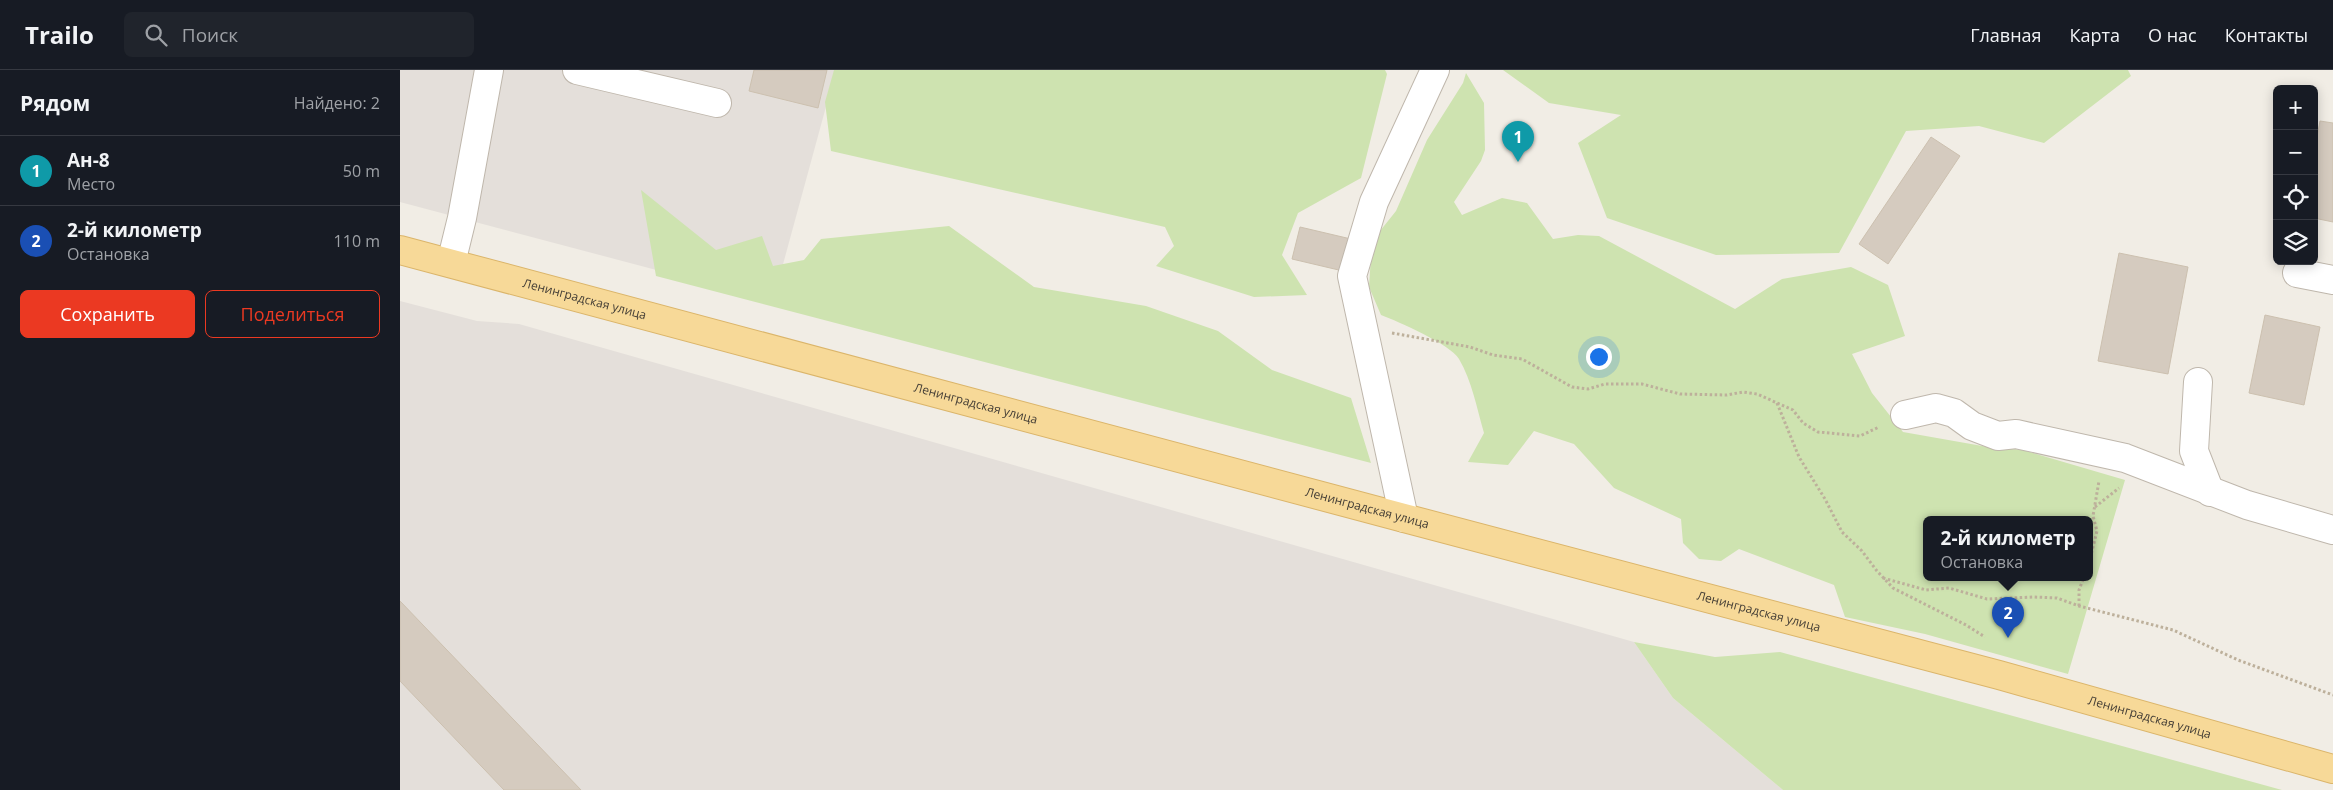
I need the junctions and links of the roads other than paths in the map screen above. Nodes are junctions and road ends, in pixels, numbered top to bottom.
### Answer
1 (488, 70) edge
2 (577, 70) edge
3 (1435, 70) edge
4 (718, 103) dead end
5 (400, 250) edge
6 (451, 263) junction
7 (2297, 273) dead end
8 (2333, 280) edge
9 (2198, 382) dead end
10 (1905, 415) road end
11 (2210, 492) junction
12 (1404, 518) junction
13 (2333, 530) edge
14 (2333, 770) edge

1 - 6 street
2 - 4 street
3 - 12 street
5 - 6 main road, Ленинградская улица
6 - 12 main road, Ленинградская улица
7 - 8 street
9 - 11 street
10 - 11 street
11 - 13 street
12 - 14 main road, Ленинградская улица

